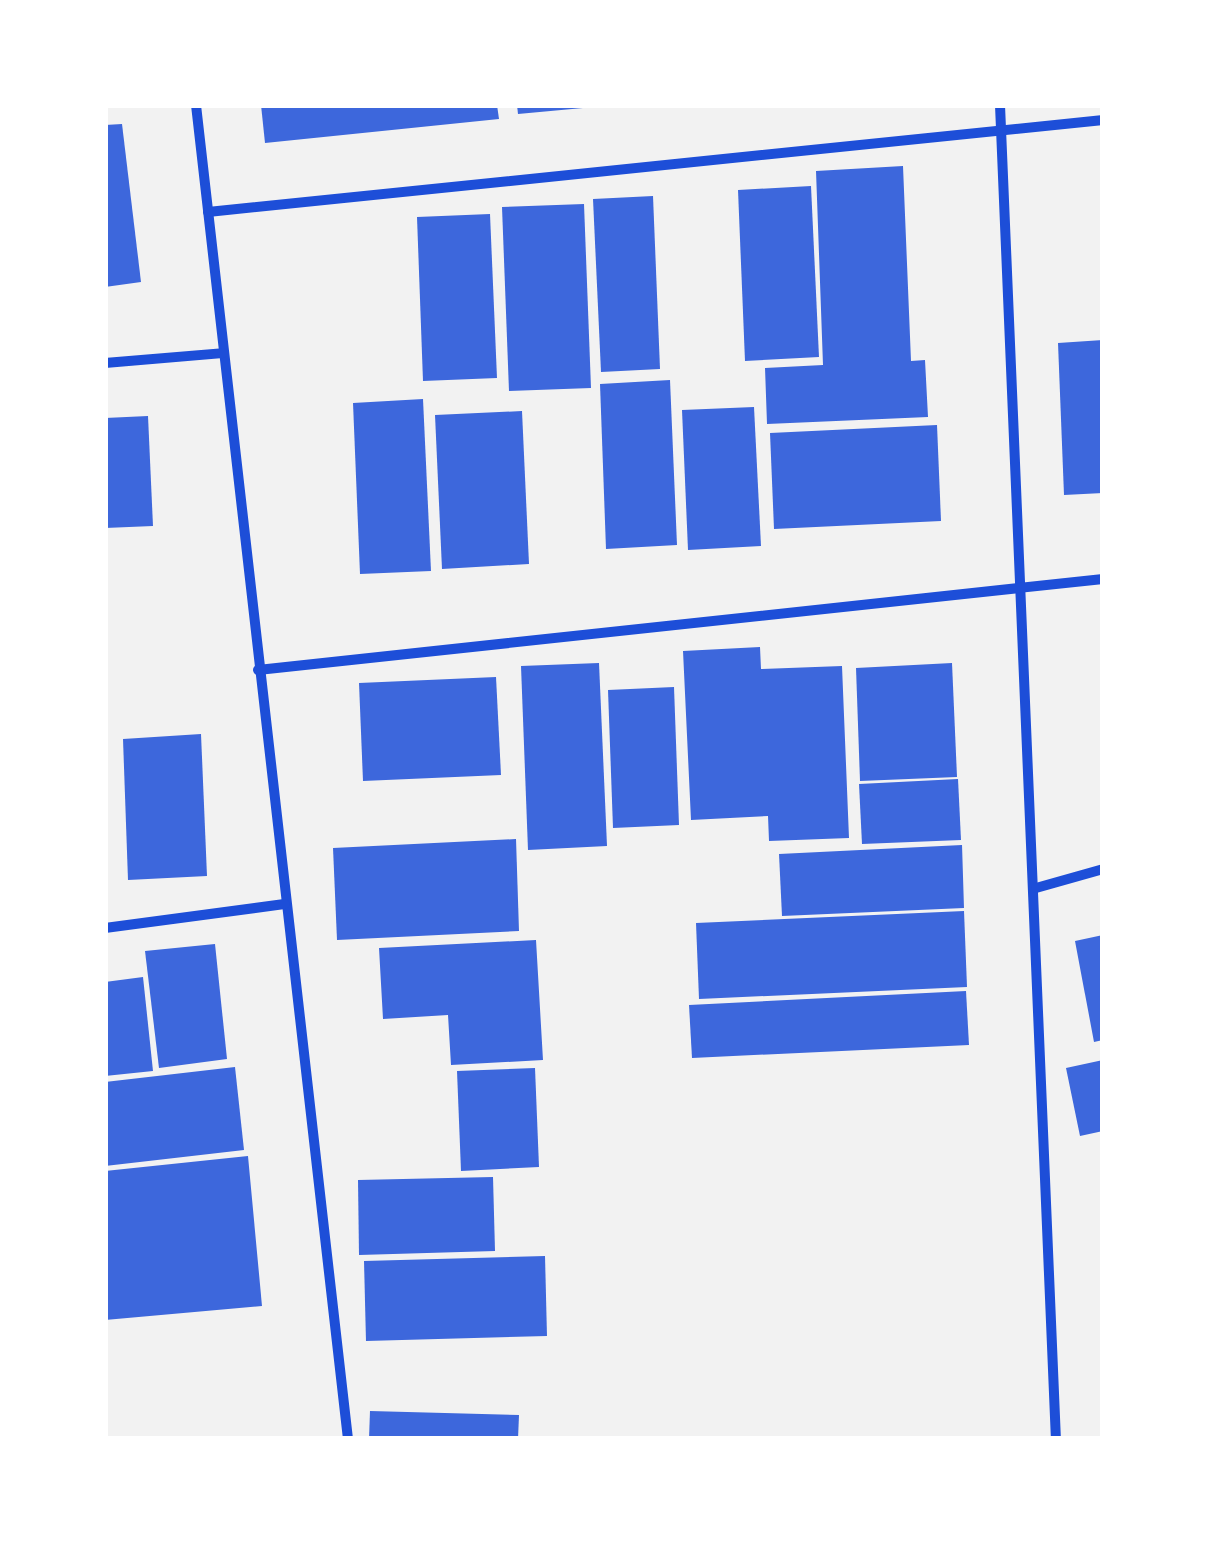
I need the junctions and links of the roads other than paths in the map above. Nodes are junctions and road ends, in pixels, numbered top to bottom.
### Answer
1 (196, 105) edge
2 (1000, 105) edge
3 (1103, 120) edge
4 (1000, 135) junction
5 (208, 212) junction
6 (223, 353) junction
7 (105, 363) edge
8 (1103, 579) edge
9 (1016, 589) junction
10 (258, 670) junction
11 (1103, 869) edge
12 (1036, 888) junction
13 (284, 904) junction
14 (105, 928) edge
15 (348, 1439) edge
16 (1056, 1439) edge

1 - 5 street
2 - 4 street
3 - 4 street
4 - 5 street
4 - 9 street
5 - 6 street
6 - 7 street
6 - 10 street
8 - 9 street
9 - 10 street
9 - 12 street
10 - 13 street
11 - 12 street
12 - 16 street
13 - 14 street
13 - 15 street

